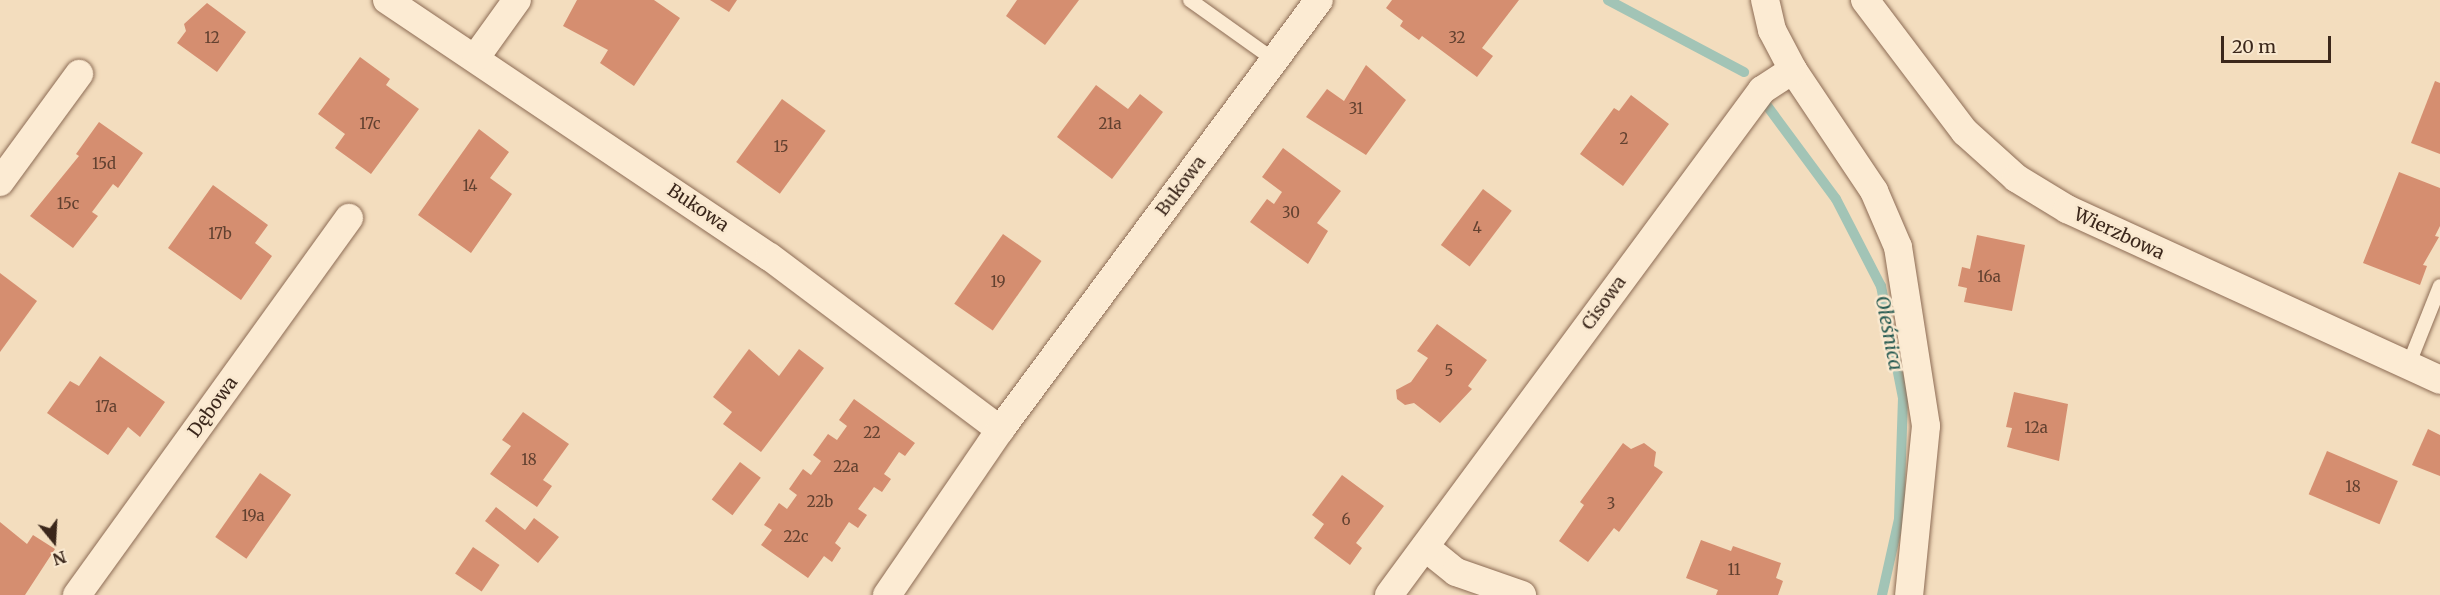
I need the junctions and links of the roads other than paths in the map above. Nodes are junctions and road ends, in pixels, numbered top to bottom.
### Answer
1 (387, 0) edge
2 (517, 0) edge
3 (1190, 0) edge
4 (1319, 0) edge
5 (1765, 0) edge
6 (1865, 0) edge
7 (476, 57) junction
8 (1274, 60) junction
9 (1793, 70) junction
10 (79, 74) dead end
11 (0, 182) edge
12 (349, 218) dead end
13 (2440, 286) edge
14 (2408, 366) junction
15 (2440, 380) edge
16 (1000, 430) junction
17 (1425, 547) junction
18 (77, 595) edge
19 (887, 595) edge
20 (1389, 595) edge
21 (1522, 595) edge
22 (1909, 595) edge

1 - 7 street, Bukowa
2 - 7 street
3 - 8 lane
4 - 8 street, Bukowa
5 - 9 street
6 - 14 street, Wierzbowa
7 - 16 street, Bukowa
8 - 16 street, Bukowa
9 - 17 street, Cisowa
9 - 22 street
10 - 11 street
12 - 18 street, Dębowa
13 - 14 lane
14 - 15 street, Wierzbowa
16 - 19 street, Bukowa
17 - 20 street, Cisowa
17 - 21 street

